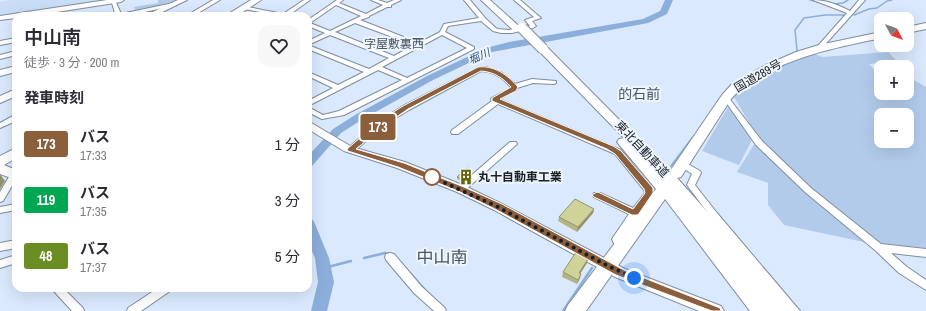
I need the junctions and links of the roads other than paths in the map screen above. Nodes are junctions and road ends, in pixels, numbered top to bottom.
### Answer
1 (184, 0) edge
2 (218, 0) edge
3 (257, 0) edge
4 (265, 0) edge
5 (307, 0) edge
6 (374, 0) edge
7 (398, 0) edge
8 (466, 0) edge
9 (485, 0) edge
10 (492, 0) edge
11 (517, 0) edge
12 (816, 0) edge
13 (862, 0) edge
14 (117, 1) edge
15 (338, 2) edge
16 (175, 4) junction
17 (389, 6) junction
18 (244, 11) edge
19 (44, 12) edge
20 (118, 12) edge
21 (138, 12) edge
22 (157, 12) edge
23 (196, 12) edge
24 (290, 12) edge
25 (851, 13) junction
26 (367, 16) junction
27 (12, 17) edge
28 (0, 18) edge
29 (483, 19) junction
30 (312, 20) edge
31 (356, 21) junction
32 (312, 25) edge
33 (926, 26) edge
34 (519, 29) junction
35 (914, 29) edge
36 (330, 33) junction
37 (442, 33) junction
38 (874, 36) edge
39 (12, 41) edge
40 (312, 41) edge
41 (0, 44) edge
42 (419, 45) junction
43 (819, 48) junction
44 (312, 49) edge
45 (541, 49) junction
46 (12, 54) edge
47 (0, 57) edge
48 (394, 58) junction
49 (377, 67) junction
50 (12, 70) edge
51 (368, 72) junction
52 (0, 73) edge
53 (312, 76) edge
54 (406, 80) junction
55 (554, 82) dead end
56 (514, 87) junction
57 (338, 88) junction
58 (12, 94) edge
59 (1, 98) edge
60 (726, 98) junction
61 (497, 101) junction
62 (312, 102) edge
63 (312, 112) edge
64 (12, 120) edge
65 (0, 126) edge
66 (312, 127) edge
67 (455, 132) dead end
68 (514, 144) dead end
69 (349, 149) junction
70 (7, 162) edge
71 (679, 169) joint
72 (461, 189) junction
73 (661, 193) dead end
74 (597, 195) dead end
75 (0, 199) edge
76 (12, 208) edge
77 (0, 210) edge
78 (635, 213) junction
79 (12, 245) edge
80 (0, 247) edge
81 (620, 248) junction
82 (879, 248) junction
83 (926, 253) edge
84 (390, 257) dead end
85 (608, 266) junction
86 (926, 286) edge
87 (60, 292) edge
88 (160, 292) edge
89 (79, 311) edge
90 (132, 311) edge
91 (441, 311) edge
92 (575, 311) edge
93 (716, 311) edge
94 (761, 311) edge
95 (778, 311) edge
96 (795, 311) edge

1 - 16 street
2 - 23 street
3 - 18 highway
4 - 18 highway
5 - 24 street
6 - 17 street
7 - 17 street
8 - 29 street
9 - 34 highway, 東北自動車道
10 - 34 highway, 東北自動車道
11 - 29 street
12 - 25 street
13 - 25 street
14 - 19 street
14 - 20 street
15 - 26 street
15 - 30 street
16 - 21 street
16 - 22 street
17 - 26 street
25 - 43 street
26 - 31 street
27 - 28 street
29 - 37 street
31 - 36 street
31 - 42 street
32 - 36 street
33 - 35 highway
34 - 45 highway, 東北自動車道
36 - 40 street
36 - 48 street
37 - 42 street
37 - 54 street
38 - 43 highway, 国道289号
39 - 41 street
42 - 48 street
43 - 60 highway, 国道289号
44 - 51 street
45 - 94 highway, 東北自動車道
45 - 95 highway, 東北自動車道
46 - 47 street
48 - 49 street
49 - 51 street
49 - 54 street
50 - 52 street
51 - 57 street
53 - 57 street
54 - 63 street
55 - 56 street
56 - 61 street
56 - 69 street
57 - 62 street
58 - 59 street
60 - 71 highway, 国道289号
60 - 82 street
61 - 67 street
61 - 78 street
64 - 65 street
66 - 69 street
68 - 72 street
69 - 72 street
70 - 75 street
71 - 96 street
72 - 85 street
73 - 81 highway
74 - 78 street
76 - 77 street
78 - 81 street
79 - 80 street
81 - 85 highway
82 - 83 street
82 - 86 street
84 - 91 street
85 - 92 highway
85 - 93 street
87 - 89 street
88 - 90 street

